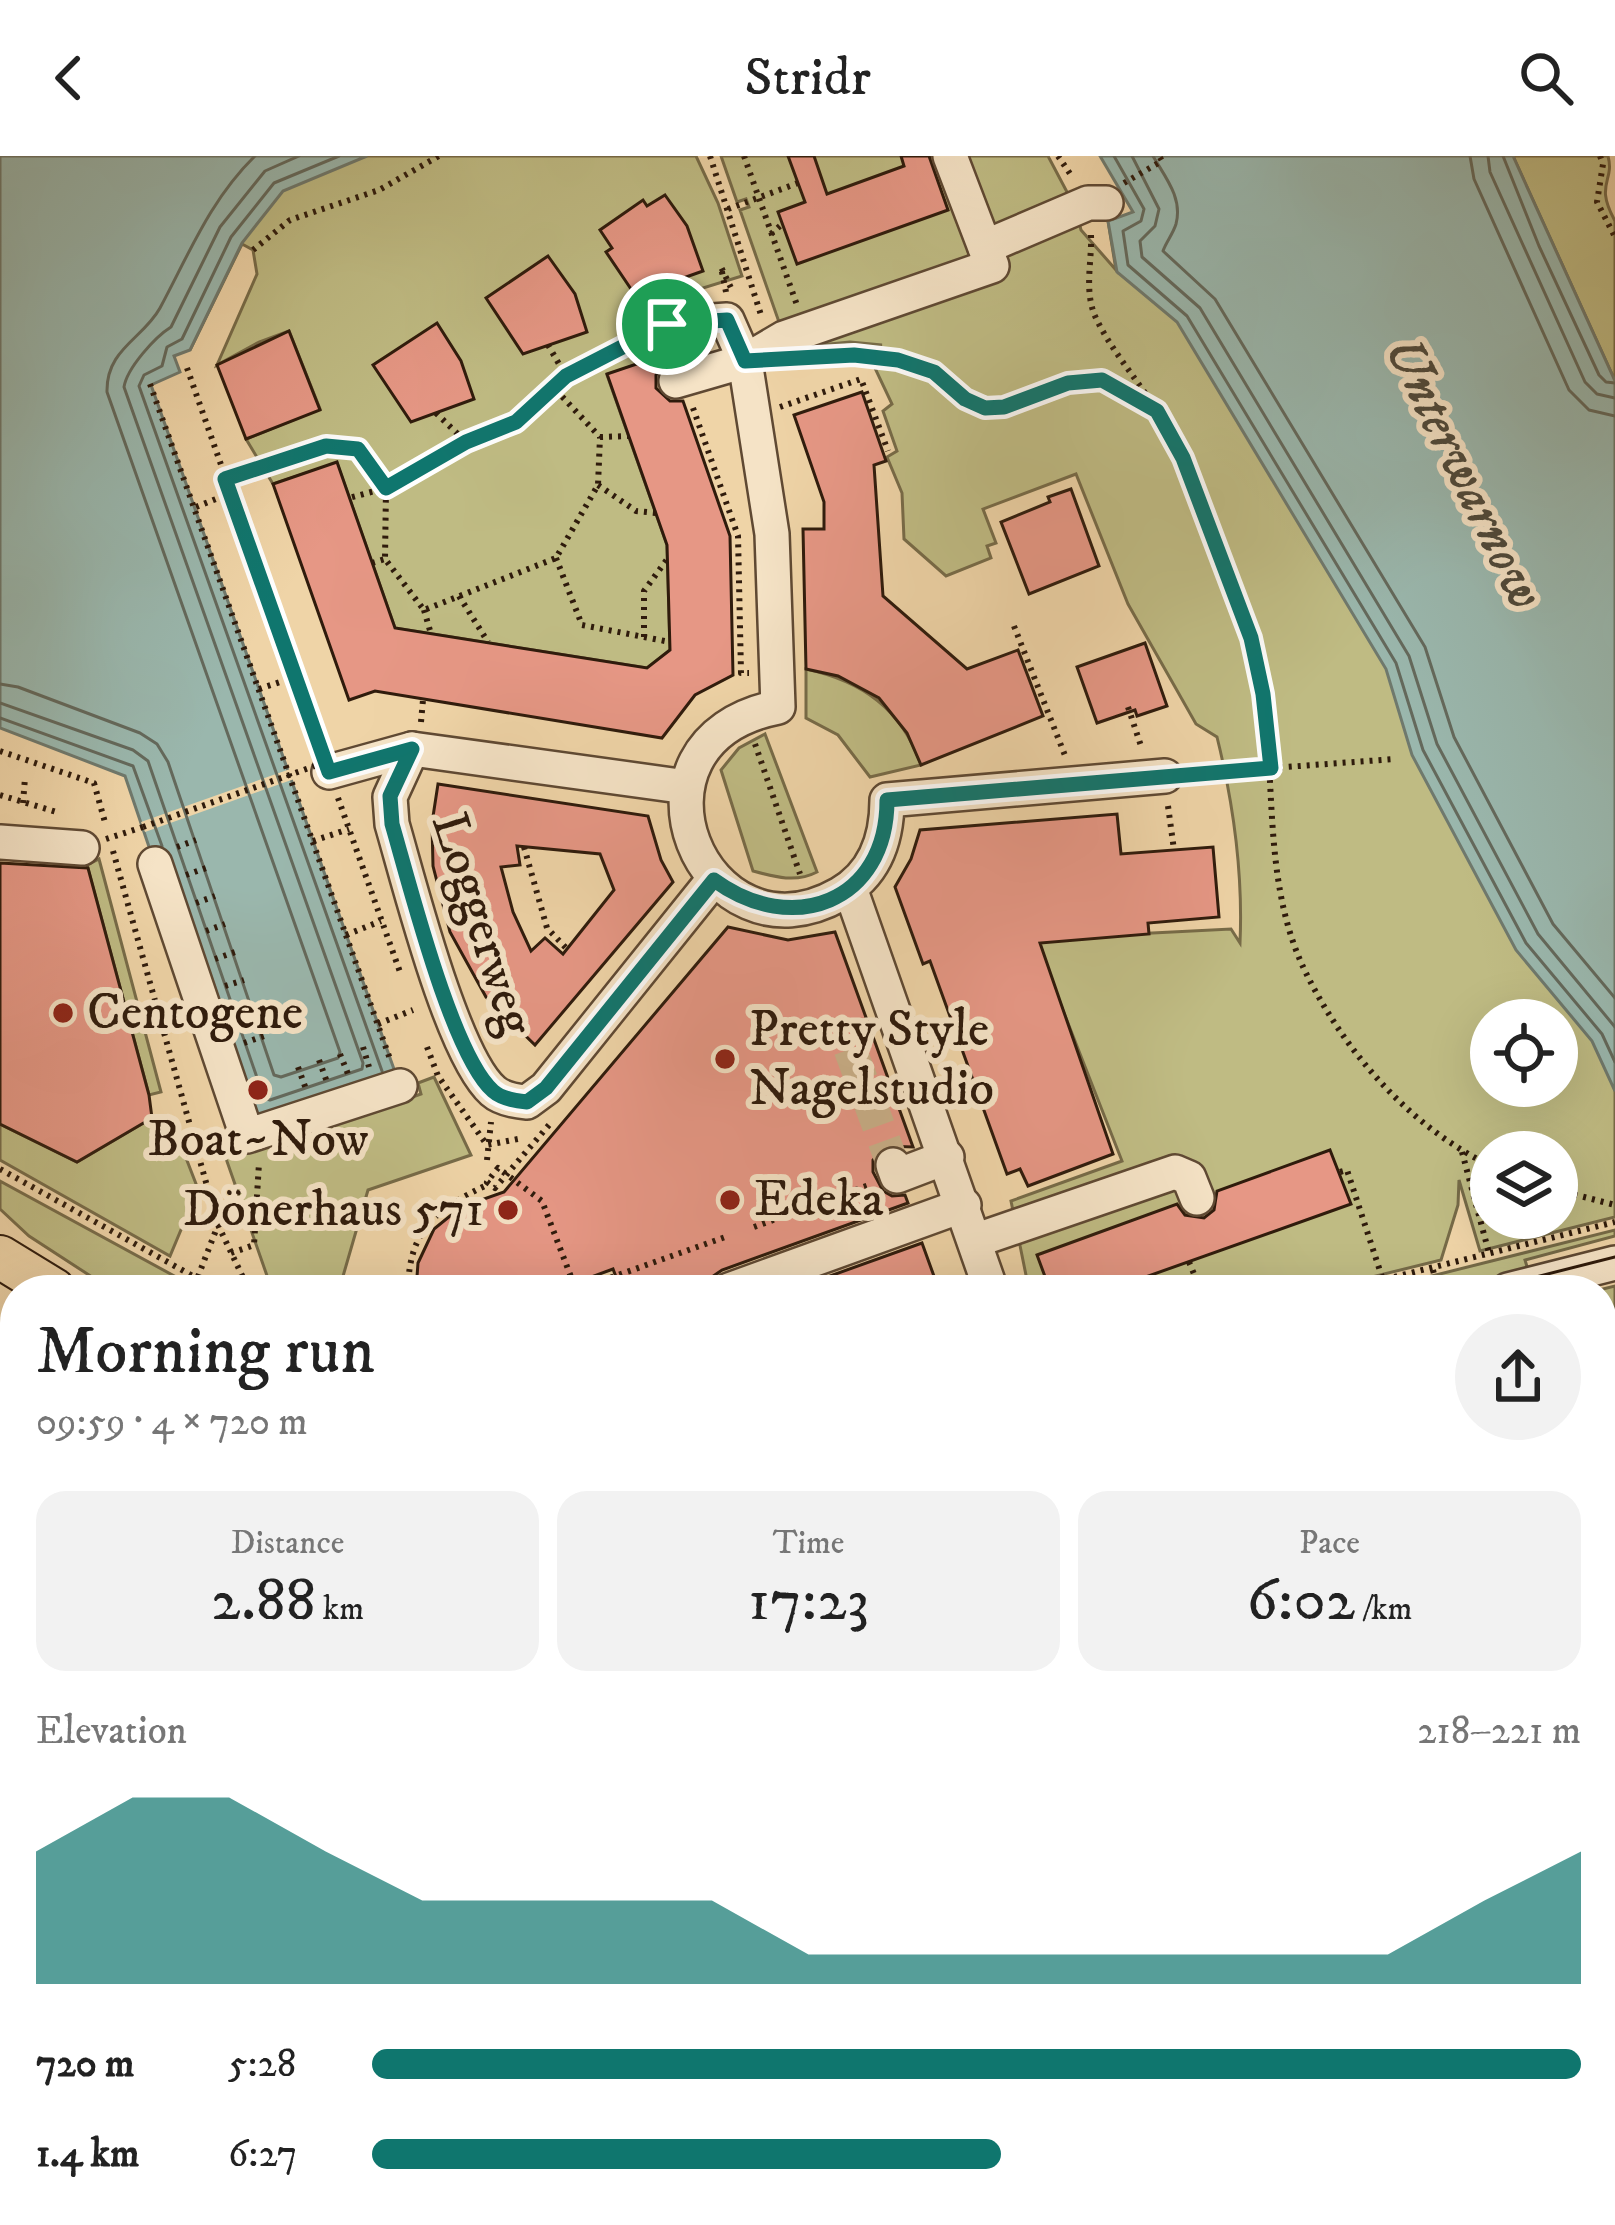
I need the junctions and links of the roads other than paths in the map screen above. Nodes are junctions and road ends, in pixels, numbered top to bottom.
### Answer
1 (950, 156) edge
2 (1105, 197) road end
3 (985, 247) junction
4 (667, 324) road end
5 (745, 361) junction
6 (679, 380) road end
7 (412, 749) junction
8 (327, 767) road end
9 (1156, 777) road end
10 (687, 787) junction
11 (97, 833) road end
12 (0, 842) edge
13 (155, 864) dead end
14 (714, 880) junction
15 (850, 888) junction
16 (385, 1078) road end
17 (947, 1157) junction
18 (895, 1170) road end
19 (1196, 1198) dead end
20 (964, 1205) junction
21 (976, 1240) junction
22 (0, 1257) edge
23 (1615, 1263) edge
24 (30, 1275) edge
25 (770, 1275) edge
26 (985, 1275) edge
27 (1567, 1275) edge

1 - 3 street
2 - 3 street
3 - 5 street
4 - 5 street
5 - 6 street
5 - 10 street
7 - 8 street, Loggerweg
7 - 10 street, Loggerweg
7 - 14 street, Loggerweg
9 - 15 street
10 - 14 street
11 - 12 street
13 - 16 street
14 - 15 street
15 - 17 street
17 - 18 street
17 - 20 street
19 - 21 street
20 - 21 street
20 - 25 street
21 - 26 street
22 - 24 main road
23 - 27 street

